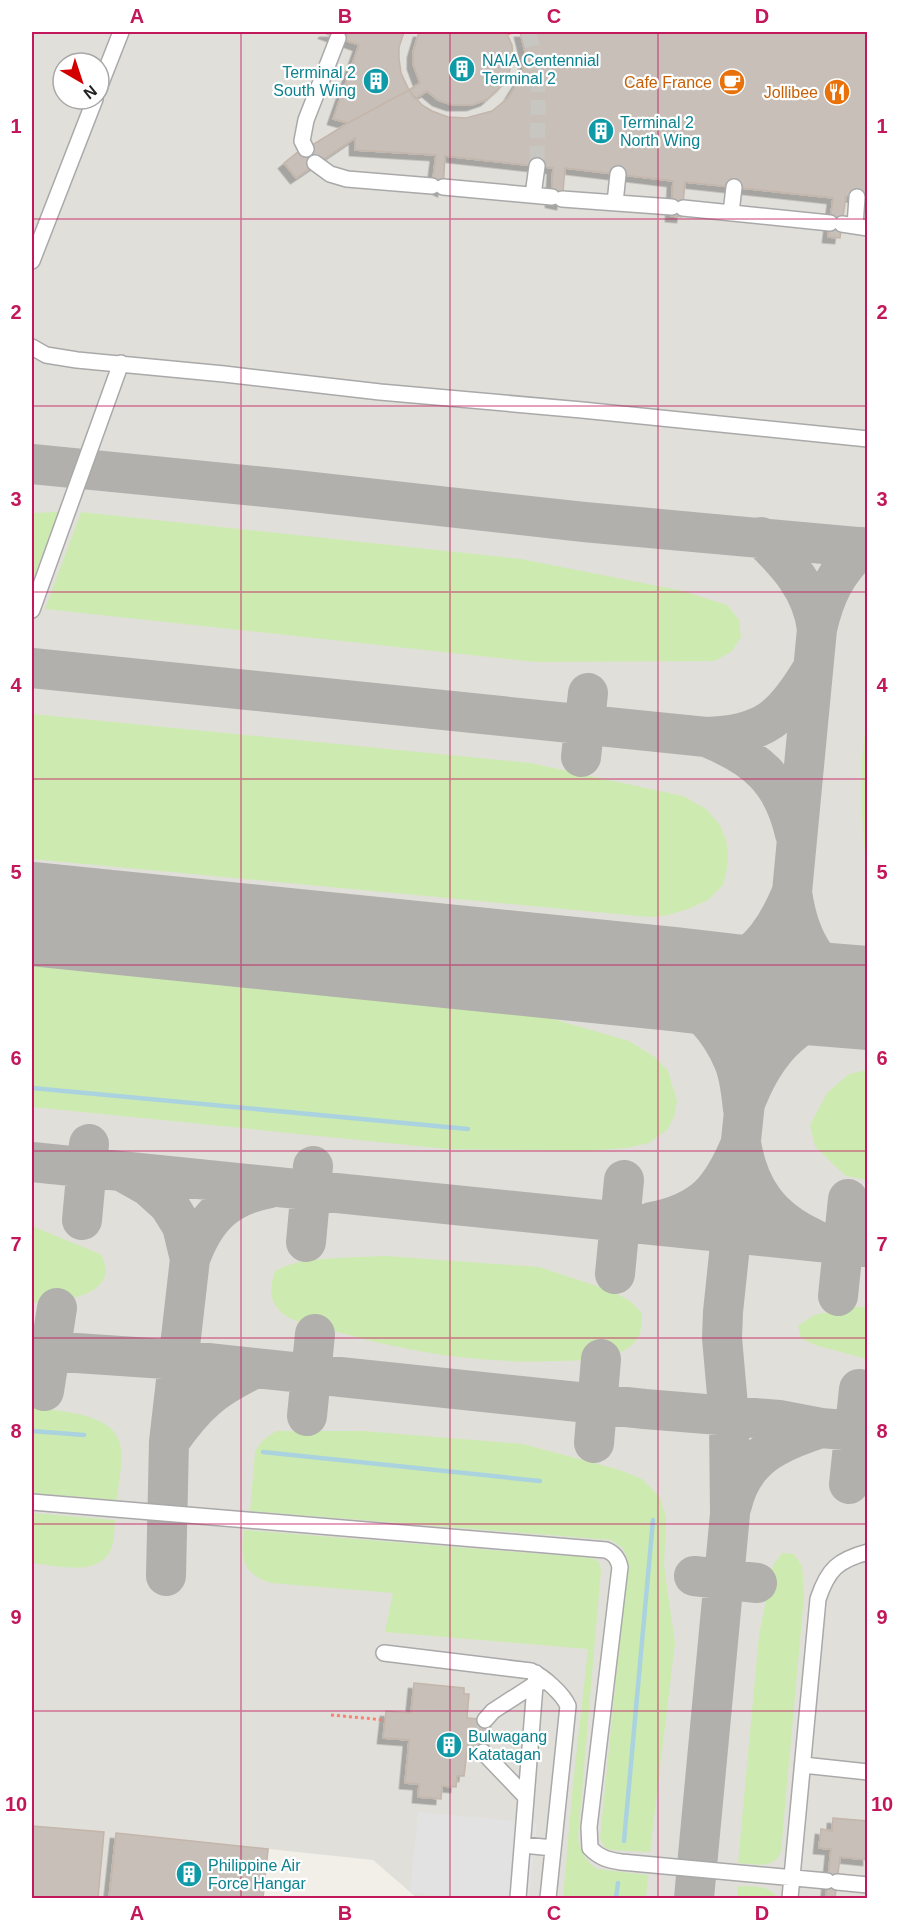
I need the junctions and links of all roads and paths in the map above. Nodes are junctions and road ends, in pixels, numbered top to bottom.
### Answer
1 (121, 32) edge
2 (338, 38) dead end
3 (111, 57) edge
4 (90, 111) edge
5 (306, 149) dead end
6 (315, 163) dead end
7 (537, 166) tunnel mouth
8 (618, 174) dead end
9 (734, 187) dead end
10 (533, 195) junction
11 (857, 197) dead end
12 (615, 202) junction
13 (730, 213) junction
14 (848, 226) edge
15 (32, 261) edge
16 (32, 347) edge
17 (121, 363) junction
18 (867, 439) edge
19 (32, 610) edge
20 (32, 1502) edge
21 (867, 1552) edge
22 (384, 1653) dead end
23 (540, 1681) junction
24 (332, 1715) dead end
25 (385, 1720) dead end
26 (485, 1720) dead end
27 (483, 1752) dead end
28 (803, 1765) junction
29 (867, 1772) edge
30 (526, 1797) junction
31 (523, 1845) junction
32 (553, 1848) junction
33 (792, 1878) junction
34 (867, 1886) edge
35 (518, 1899) edge
36 (548, 1899) edge
37 (790, 1899) edge

1 - 3 lane
2 - 5 lane
4 - 15 lane
6 - 10 lane
7 - 10 lane
8 - 12 lane
9 - 13 lane
10 - 12 lane
11 - 14 lane
12 - 13 lane
13 - 14 lane
16 - 17 lane
17 - 18 lane
17 - 19 lane
20 - 33 lane
21 - 28 lane
22 - 23 lane
23 - 26 lane
23 - 30 lane
23 - 32 lane
24 - 25 path
27 - 30 lane
28 - 29 lane
28 - 33 lane
30 - 31 lane
31 - 32 lane
31 - 35 lane
32 - 36 lane
33 - 34 lane
33 - 37 lane

